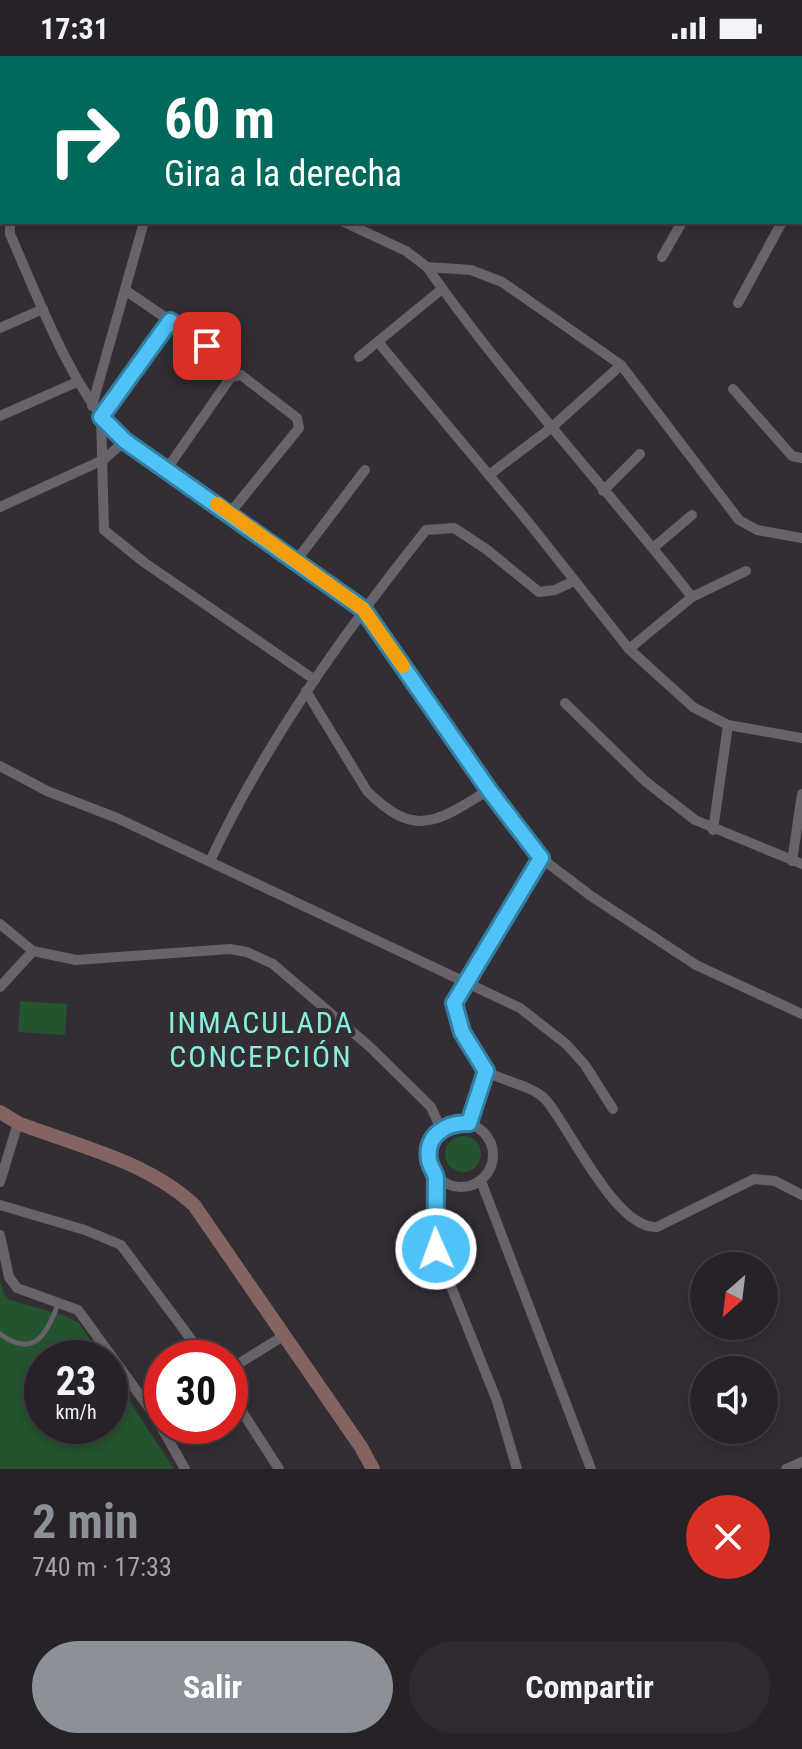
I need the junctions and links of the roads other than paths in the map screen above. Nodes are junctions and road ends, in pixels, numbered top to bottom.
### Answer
1 (143, 224) edge
2 (349, 224) edge
3 (681, 224) edge
4 (781, 224) edge
5 (5, 237) edge
6 (662, 257) dead end
7 (427, 267) junction
8 (442, 289) junction
9 (125, 290) junction
10 (738, 303) dead end
11 (43, 309) junction
12 (170, 321) junction
13 (0, 328) edge
14 (378, 342) junction
15 (359, 357) dead end
16 (226, 359) dead end
17 (621, 365) junction
18 (77, 382) junction
19 (733, 389) dead end
20 (92, 406) junction
21 (0, 416) edge
22 (101, 417) junction
23 (551, 428) junction
24 (125, 441) junction
25 (640, 454) dead end
26 (802, 458) edge
27 (103, 460) junction
28 (166, 470) junction
29 (365, 470) dead end
30 (489, 475) junction
31 (603, 491) junction
32 (0, 507) edge
33 (230, 513) junction
34 (692, 515) dead end
35 (802, 538) edge
36 (653, 548) junction
37 (296, 561) junction
38 (746, 571) dead end
39 (574, 581) junction
40 (692, 597) junction
41 (363, 609) junction
42 (629, 649) junction
43 (315, 680) junction
44 (306, 691) junction
45 (565, 703) dead end
46 (728, 725) junction
47 (802, 738) edge
48 (0, 766) edge
49 (489, 790) junction
50 (802, 794) edge
51 (713, 830) junction
52 (541, 858) junction
53 (210, 861) junction
54 (797, 863) edge
55 (0, 924) edge
56 (33, 951) junction
57 (466, 981) junction
58 (0, 987) edge
59 (802, 1014) edge
60 (486, 1071) junction
61 (613, 1109) dead end
62 (0, 1112) edge
63 (18, 1123) junction
64 (469, 1123) junction
65 (441, 1129) junction
66 (436, 1176) junction
67 (481, 1181) junction
68 (0, 1182) edge
69 (802, 1195) edge
70 (0, 1205) edge
71 (0, 1235) edge
72 (59, 1303) junction
73 (0, 1334) edge
74 (285, 1335) junction
75 (192, 1340) edge
76 (248, 1358) edge
77 (144, 1396) edge
78 (248, 1421) edge
79 (173, 1444) edge
80 (802, 1462) edge
81 (185, 1469) edge
82 (279, 1469) edge
83 (373, 1469) edge
84 (517, 1469) edge
85 (591, 1469) edge
86 (786, 1469) edge

1 - 9 street
2 - 7 street
3 - 6 street
4 - 10 street
5 - 11 street
7 - 8 street
7 - 17 street
8 - 14 street
8 - 23 street
9 - 12 street
9 - 20 street
11 - 13 street
11 - 18 street
12 - 16 street
12 - 22 street
14 - 15 street
14 - 30 street
17 - 23 street
17 - 35 street
18 - 20 street
18 - 21 street
19 - 26 street
20 - 22 street
22 - 24 street
22 - 27 street
23 - 30 street
23 - 31 street
24 - 27 street
24 - 28 street
25 - 31 street
27 - 32 street
27 - 43 street
28 - 33 street
28 - 33 street
29 - 37 street
30 - 39 street
31 - 36 street
33 - 37 street
34 - 36 street
36 - 40 street
37 - 41 street
38 - 40 street
39 - 41 street
39 - 42 street
40 - 42 street
41 - 43 street
41 - 49 street
42 - 46 street
43 - 44 street
44 - 49 street
44 - 53 street
45 - 51 street
46 - 47 street
46 - 51 street
48 - 53 street
49 - 52 street
50 - 54 street
51 - 54 street
52 - 57 street
52 - 59 street
53 - 57 street
55 - 56 street
56 - 58 street
56 - 65 street
57 - 60 street
57 - 61 street
60 - 64 street
60 - 69 street
62 - 63 street
63 - 68 street
63 - 74 street
64 - 65 street
64 - 67 street
65 - 66 street
66 - 67 street
66 - 84 street
67 - 85 street
70 - 75 street
71 - 72 street
72 - 73 lane
72 - 77 street
74 - 76 street
74 - 83 street
78 - 82 street
79 - 81 street
80 - 86 street

